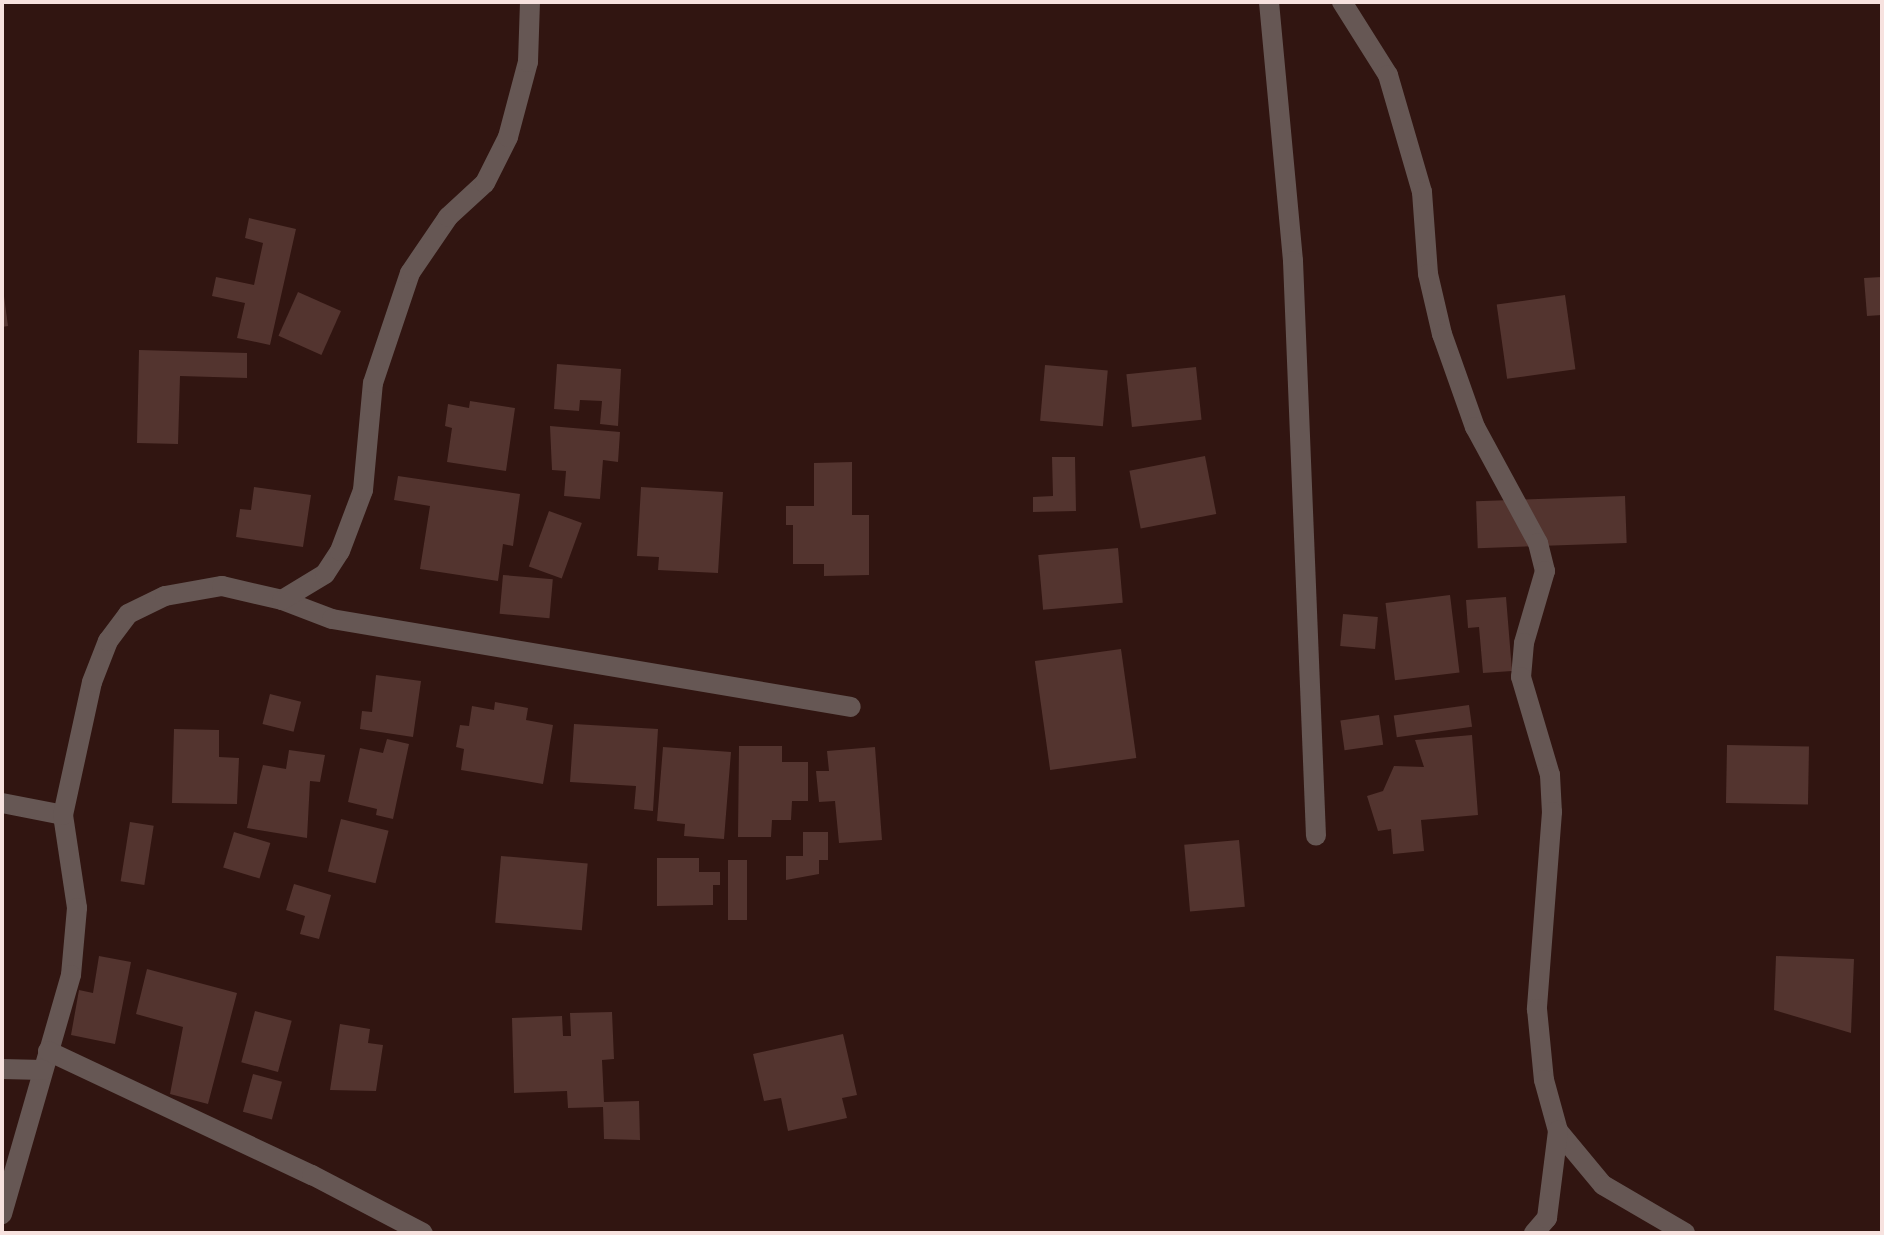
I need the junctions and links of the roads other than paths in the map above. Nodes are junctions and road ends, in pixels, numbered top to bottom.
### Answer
1 (530, 2) edge
2 (1269, 2) edge
3 (1342, 2) edge
4 (282, 600) junction
5 (851, 707) dead end
6 (2, 803) edge
7 (63, 815) junction
8 (1316, 836) dead end
9 (45, 1060) junction
10 (2, 1069) edge
11 (1558, 1131) junction
12 (2, 1214) edge
13 (423, 1233) edge
14 (1534, 1233) edge
15 (1685, 1233) edge

1 - 4 street
2 - 8 street
3 - 11 street
4 - 5 street
4 - 7 street
6 - 7 street
7 - 9 street
9 - 10 street
9 - 12 street
9 - 13 street
11 - 14 street
11 - 15 street

